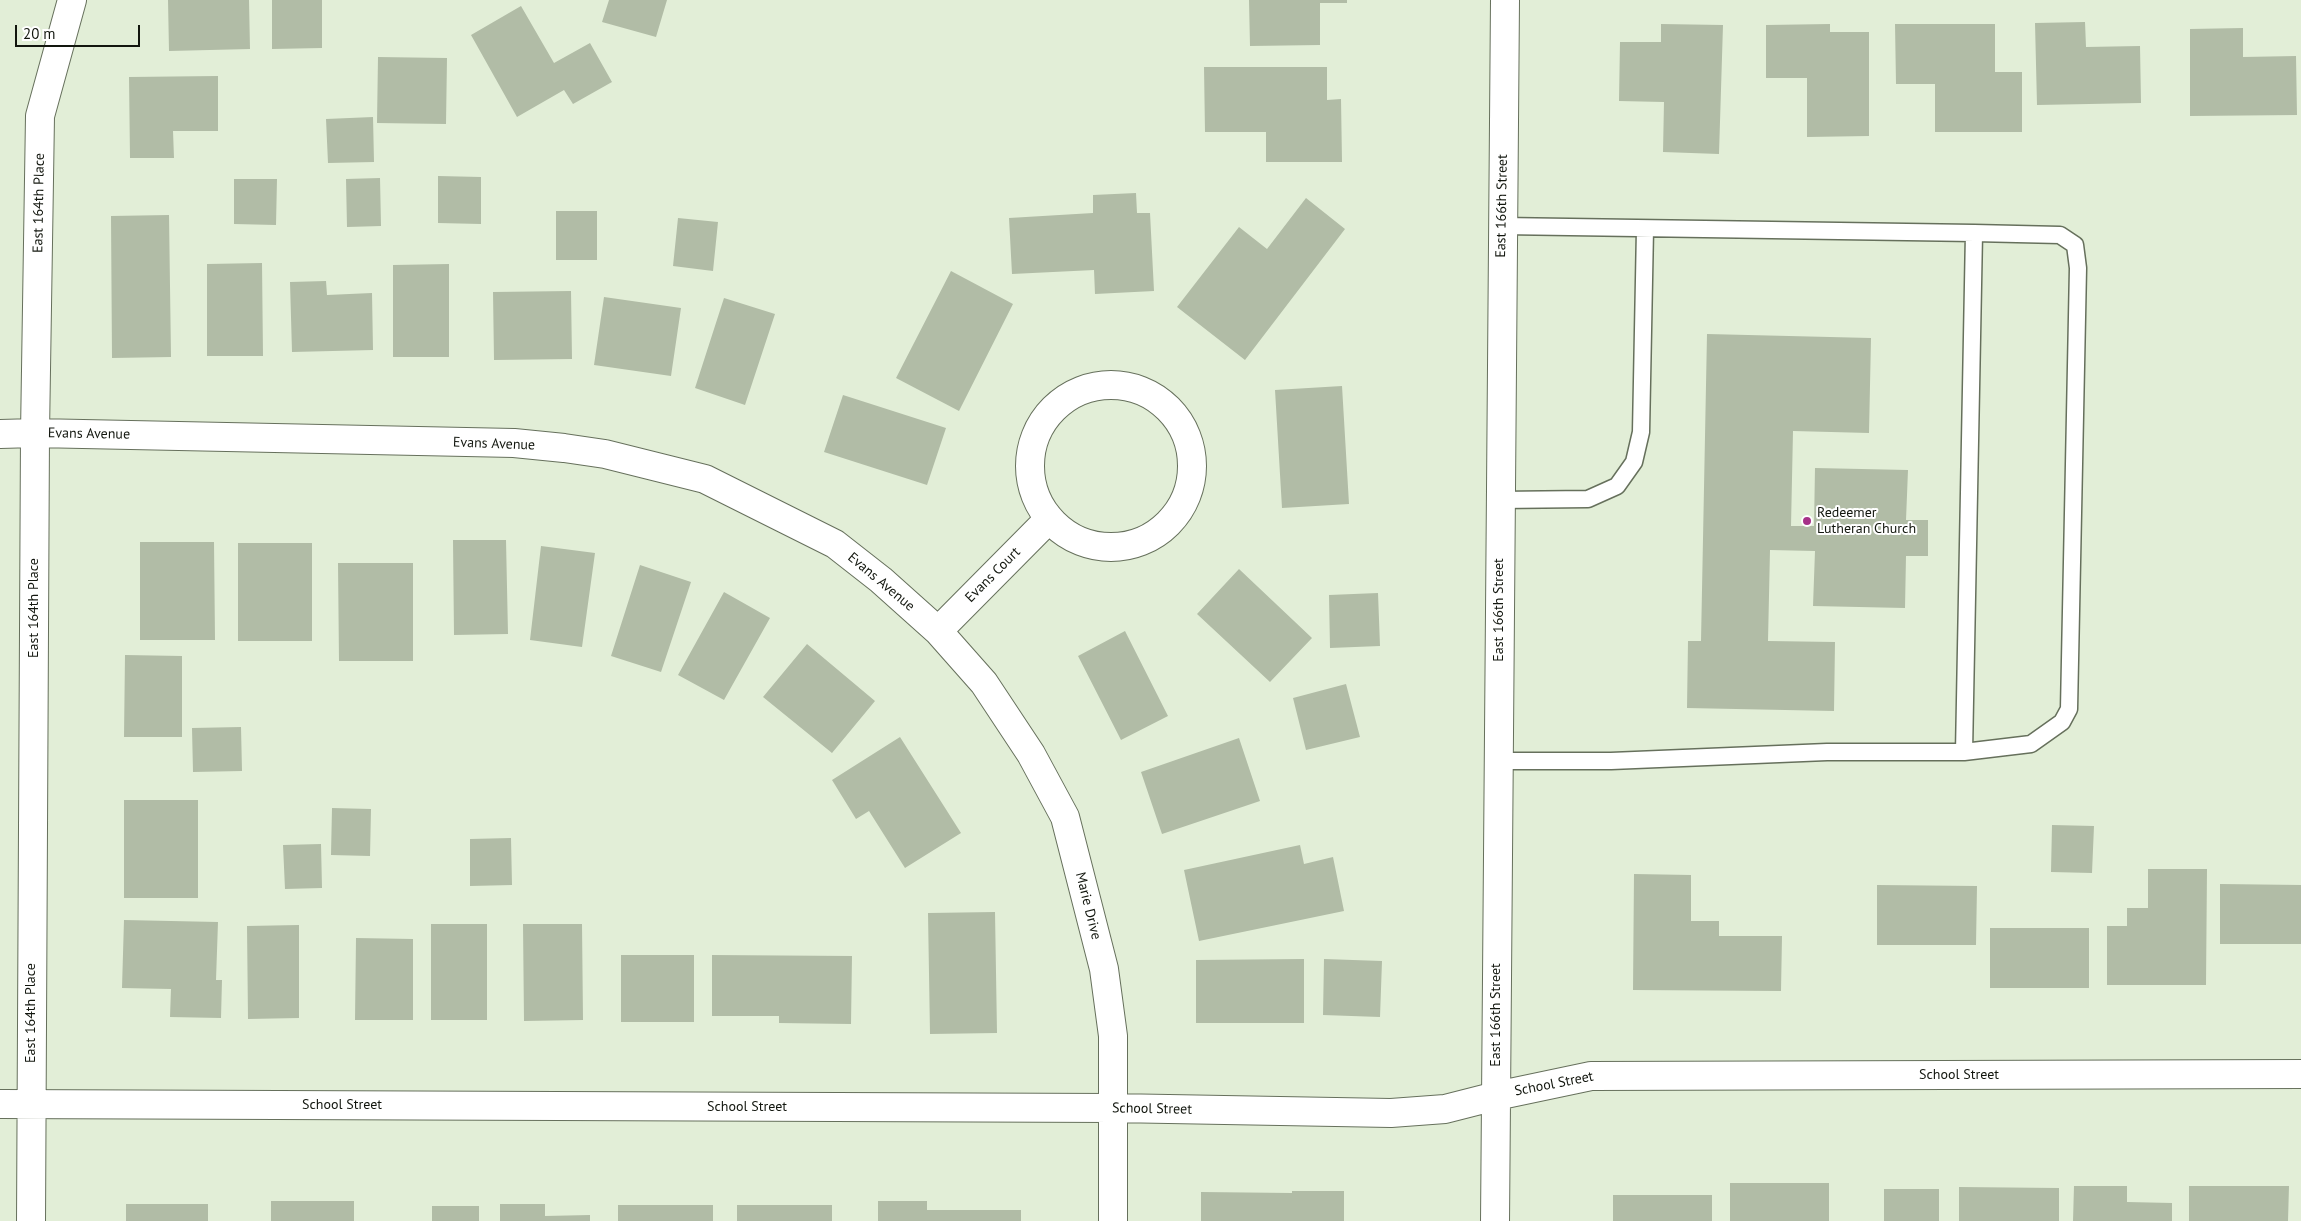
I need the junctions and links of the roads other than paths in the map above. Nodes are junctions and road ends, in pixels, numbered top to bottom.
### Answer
1 (72, 0) edge
2 (1505, 0) edge
3 (1502, 226) junction
4 (1645, 228) junction
5 (1974, 233) junction
6 (35, 433) junction
7 (0, 434) edge
8 (1499, 500) junction
9 (1049, 519) junction
10 (938, 631) junction
11 (1964, 752) junction
12 (1498, 761) junction
13 (2301, 1074) edge
14 (1496, 1096) junction
15 (0, 1104) edge
16 (30, 1104) junction
17 (1114, 1108) junction
18 (31, 1221) edge
19 (1113, 1221) edge
20 (1495, 1221) edge

1 - 6 street, East 164th Place
2 - 3 street, East 166th Street
3 - 4 lane
3 - 8 street, East 166th Street
4 - 5 lane
4 - 8 lane
5 - 11 lane
5 - 11 lane
6 - 7 street, Evans Avenue
6 - 10 street, Evans Avenue
6 - 16 street, East 164th Place
8 - 12 street, East 166th Street
9 - 9 street
9 - 10 street, Evans Court
10 - 17 street, Marie Drive
11 - 12 lane
12 - 14 street, East 166th Street
13 - 14 street, School Street
14 - 17 street, School Street
14 - 20 street, East 166th Street
15 - 16 street, School Street
16 - 17 street, School Street
16 - 18 street, East 164th Place
17 - 19 street, Marie Drive

